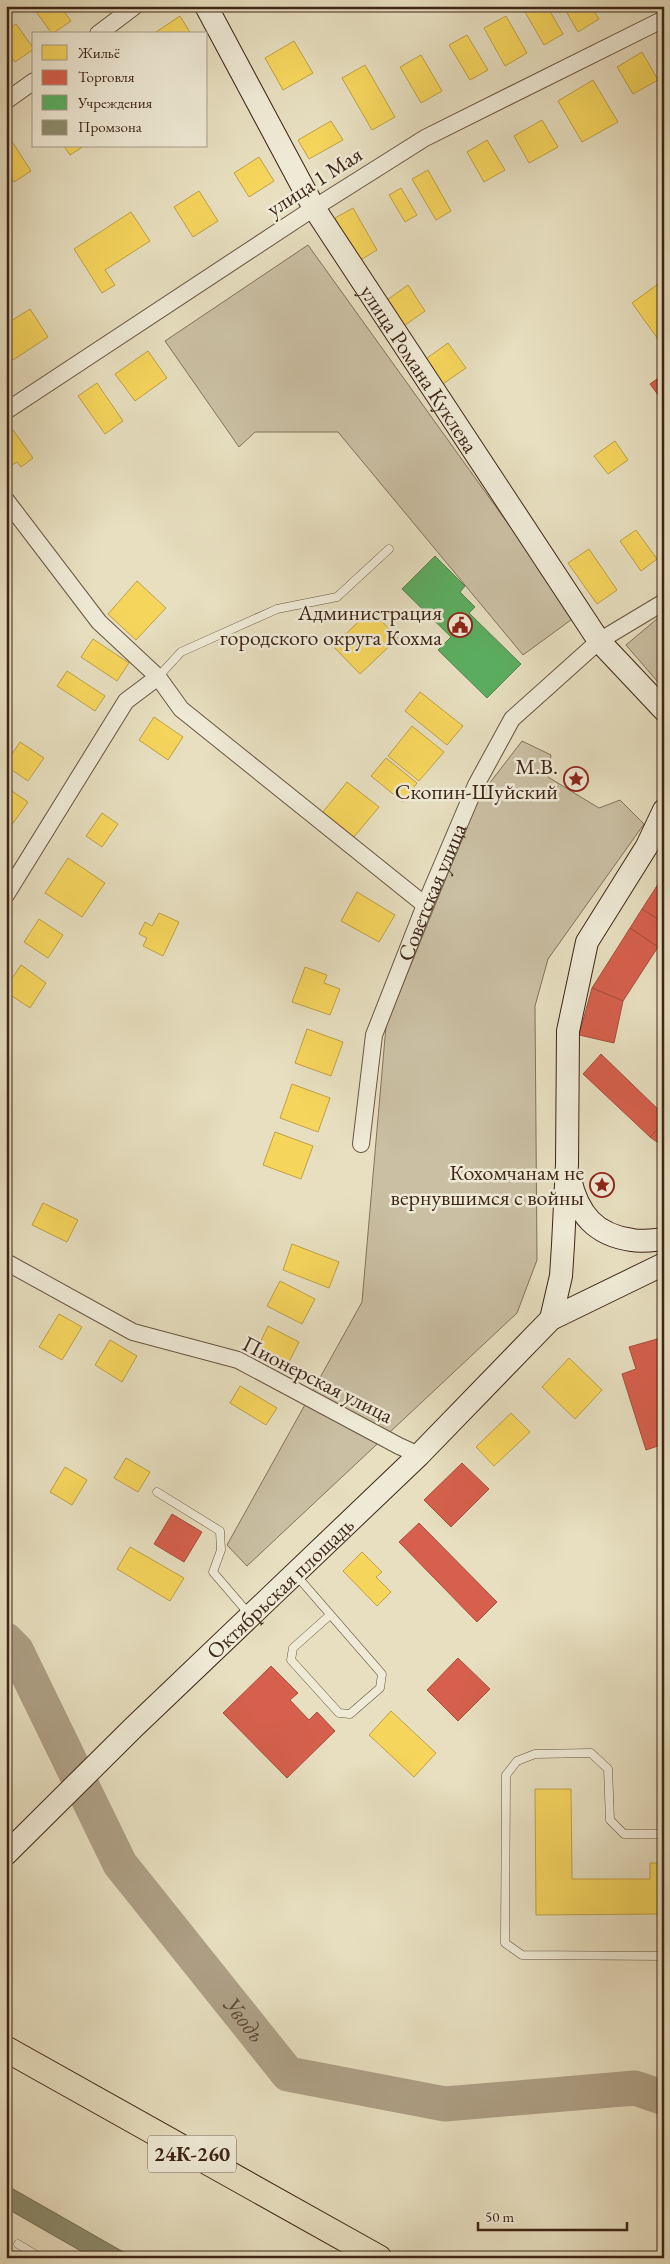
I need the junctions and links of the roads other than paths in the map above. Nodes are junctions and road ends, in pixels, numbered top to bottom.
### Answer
1 (136, 6) edge
2 (206, 6) edge
3 (664, 19) edge
4 (101, 32) edge
5 (32, 82) edge
6 (6, 101) edge
7 (314, 208) junction
8 (6, 411) edge
9 (6, 500) edge
10 (390, 549) dead end
11 (664, 602) edge
12 (599, 641) junction
13 (158, 677) junction
14 (664, 710) edge
15 (664, 810) edge
16 (656, 839) edge
17 (6, 895) edge
18 (425, 905) junction
19 (361, 1144) dead end
20 (567, 1164) junction
21 (664, 1239) edge
22 (6, 1262) edge
23 (664, 1264) edge
24 (551, 1319) junction
25 (419, 1454) junction
26 (157, 1492) dead end
27 (294, 1573) junction
28 (330, 1615) junction
29 (250, 1616) junction
30 (664, 1834) edge
31 (6, 1854) edge
32 (664, 1956) edge
33 (6, 2049) edge
34 (18, 2244) dead end
35 (41, 2258) edge
36 (379, 2258) edge

1 - 4 street
2 - 7 main road, улица Романа Куклева
3 - 7 street, улица 1 Мая
5 - 6 street
7 - 8 street, улица 1 Мая
7 - 12 main road, улица Романа Куклева
9 - 13 street
10 - 13 lane
11 - 12 street, Советская улица
12 - 14 main road, улица Романа Куклева
12 - 18 street, Советская улица
13 - 17 street
13 - 18 street
15 - 16 main road
16 - 20 main road
18 - 19 street, Советская улица
20 - 21 main road
20 - 24 main road
22 - 25 street, Пионерская улица
23 - 24 main road
24 - 25 main road, Октябрьская площадь
25 - 27 main road, Октябрьская площадь
26 - 29 lane
27 - 28 lane
27 - 29 main road, Октябрьская площадь
28 - 28 lane
29 - 31 main road, Октябрьская площадь
30 - 32 lane
33 - 36 main road, 24К-260
34 - 35 lane

